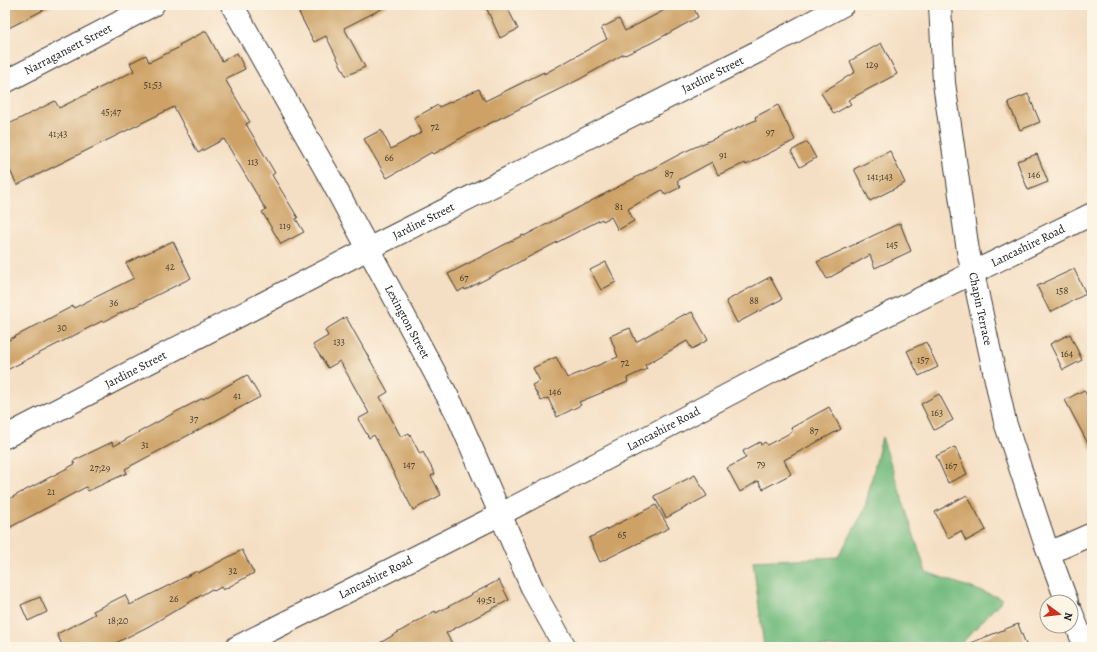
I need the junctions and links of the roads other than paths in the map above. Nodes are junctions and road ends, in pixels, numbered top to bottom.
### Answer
1 (153, 5) edge
2 (232, 5) edge
3 (843, 5) edge
4 (940, 5) edge
5 (5, 82) edge
6 (1092, 214) edge
7 (368, 249) junction
8 (973, 273) junction
9 (5, 437) edge
10 (501, 514) junction
11 (1092, 534) edge
12 (1049, 553) junction
13 (1065, 594) edge
14 (1079, 632) edge
15 (237, 647) edge
16 (565, 647) edge
17 (1085, 647) edge

1 - 5 street, Narragansett Street
2 - 7 street, Lexington Street
3 - 7 street, Jardine Street
4 - 8 street, Chapin Terrace
6 - 8 street, Lancashire Road
7 - 9 street, Jardine Street
7 - 10 street, Lexington Street
8 - 10 street, Lancashire Road
8 - 12 street, Chapin Terrace
10 - 15 street, Lancashire Road
10 - 16 street, Lexington Street
11 - 12 street
12 - 13 street, Chapin Terrace
14 - 17 street

